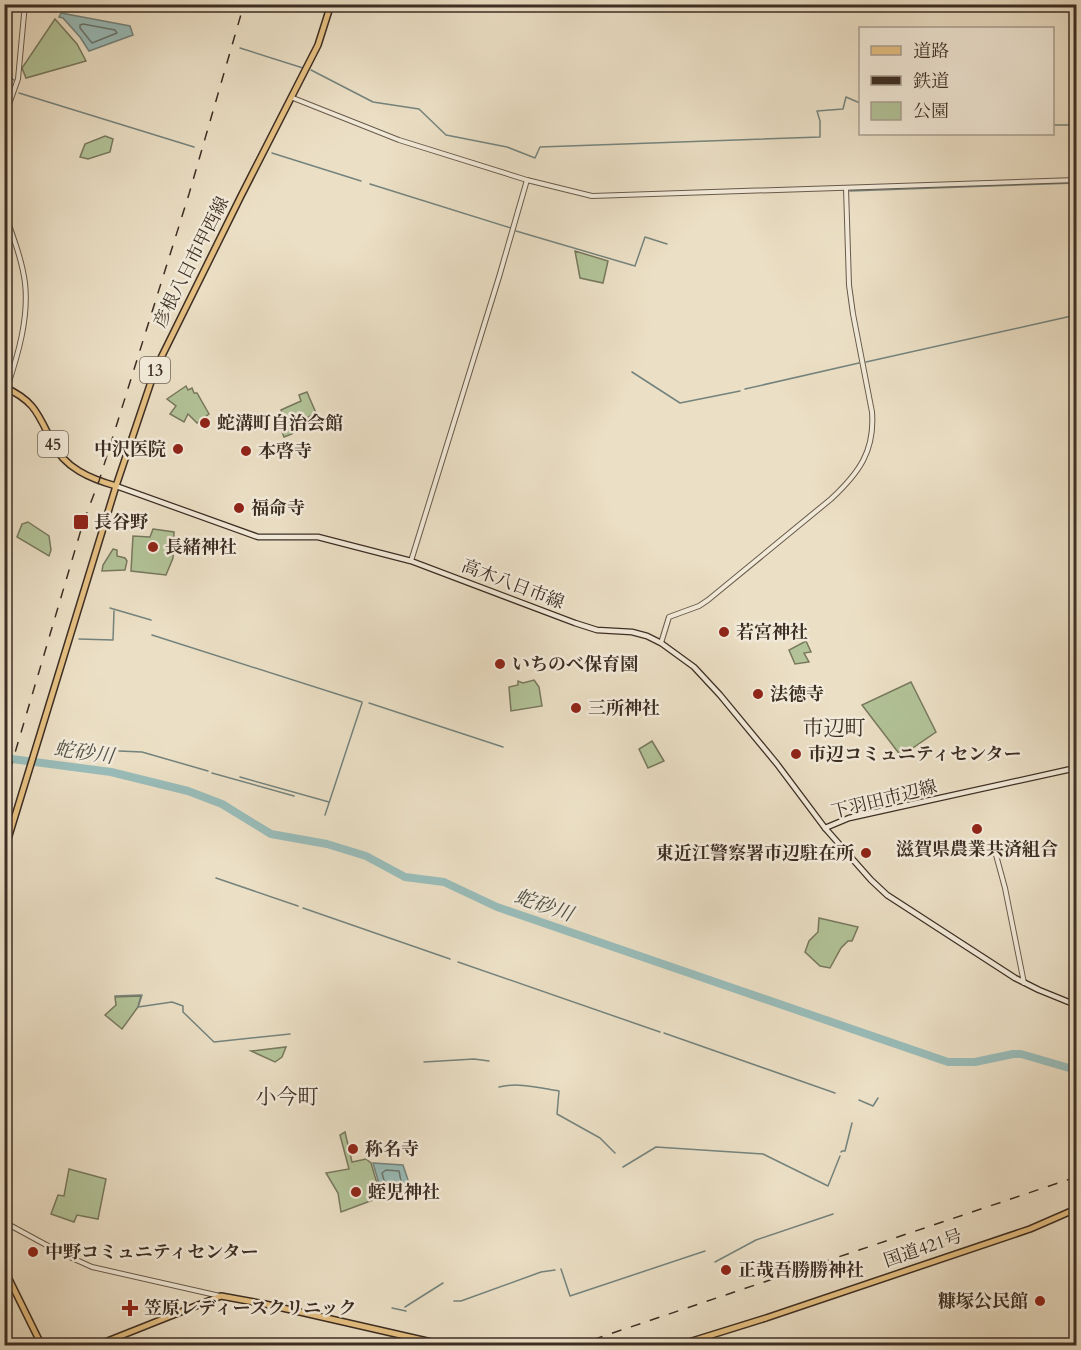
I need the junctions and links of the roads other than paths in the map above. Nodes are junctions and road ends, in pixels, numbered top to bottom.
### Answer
1 (25, 4) edge
2 (331, 4) edge
3 (293, 98) junction
4 (4, 118) edge
5 (526, 180) junction
6 (1077, 180) edge
7 (846, 188) junction
8 (4, 211) edge
9 (6, 387) edge
10 (116, 486) junction
11 (411, 561) junction
12 (661, 643) junction
13 (1077, 768) edge
14 (825, 828) junction
15 (993, 844) dead end
16 (4, 852) edge
17 (1024, 982) junction
18 (1077, 1005) edge
19 (1077, 1209) edge
20 (4, 1222) edge
21 (4, 1269) edge
22 (221, 1296) junction
23 (42, 1346) edge
24 (95, 1346) edge
25 (449, 1346) edge
26 (676, 1346) edge

1 - 4 street
2 - 3 main road, 彦根八日市甲西線 / 13
3 - 5 street
3 - 10 main road, 彦根八日市甲西線 / 13
5 - 7 street
5 - 11 street
6 - 7 street
7 - 12 street
8 - 9 street
9 - 10 main road, 45
10 - 11 main road, 高木八日市線
10 - 16 main road, 彦根八日市甲西線 / 13
11 - 12 main road, 高木八日市線
12 - 14 main road, 高木八日市線
13 - 14 main road, 下羽田市辺線
14 - 17 main road, 下羽田市辺線
15 - 17 street
17 - 18 main road, 下羽田市辺線
19 - 26 main road, 国道421号
20 - 22 street
21 - 23 main road
22 - 24 main road
22 - 25 main road

